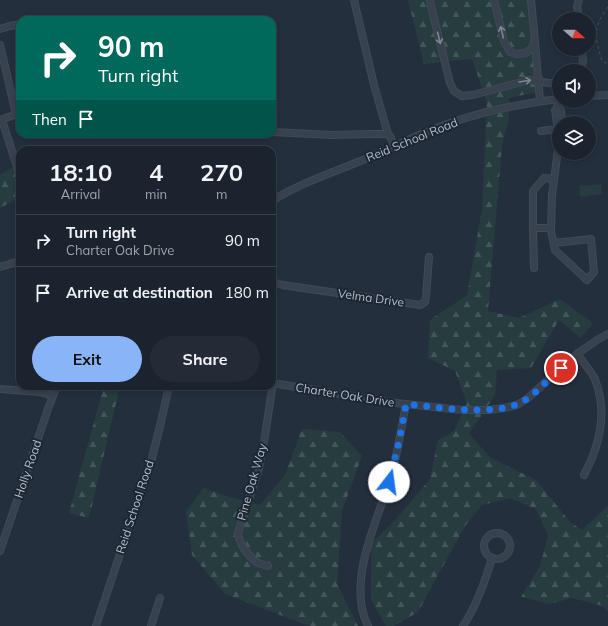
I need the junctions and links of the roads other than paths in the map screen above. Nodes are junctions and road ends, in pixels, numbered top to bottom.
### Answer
1 (354, 0) edge
2 (430, 0) edge
3 (494, 0) edge
4 (531, 0) edge
5 (579, 0) edge
6 (578, 12) edge
7 (16, 25) edge
8 (0, 29) edge
9 (535, 41) junction
10 (0, 45) edge
11 (539, 82) junction
12 (552, 84) edge
13 (608, 95) edge
14 (596, 96) edge
15 (552, 100) edge
16 (540, 101) junction
17 (16, 106) edge
18 (16, 115) edge
19 (1, 120) edge
20 (552, 130) edge
21 (541, 131) dead end
22 (276, 132) edge
23 (388, 134) junction
24 (394, 147) junction
25 (557, 160) edge
26 (16, 164) edge
27 (554, 179) junction
28 (276, 199) edge
29 (533, 228) junction
30 (551, 228) junction
31 (554, 243) junction
32 (429, 257) dead end
33 (16, 262) edge
34 (0, 267) edge
35 (534, 268) dead end
36 (276, 283) edge
37 (608, 334) edge
38 (578, 354) junction
39 (276, 384) edge
40 (0, 389) edge
41 (55, 390) edge
42 (168, 390) edge
43 (271, 390) edge
44 (53, 396) junction
45 (406, 404) junction
46 (584, 475) dead end
47 (0, 549) edge
48 (492, 558) junction
49 (268, 566) dead end
50 (160, 598) dead end
51 (96, 626) edge
52 (151, 626) edge
53 (368, 626) edge
54 (463, 626) edge

1 - 23 street
2 -> 11 street
9 -> 3 street
4 - 9 street
5 - 6 street
7 - 8 street
9 - 11 street
10 - 17 street
11 - 12 street
11 - 16 street
13 - 14 street
15 - 16 street, Reid School Road
16 - 24 street, Reid School Road
18 - 19 street
19 - 26 street
20 - 21 street
22 - 23 street
23 - 24 street
24 - 28 street, Reid School Road
25 - 27 street
27 - 29 street
27 - 30 street
29 - 30 street
29 - 35 street
30 - 31 street
31 - 31 street
32 - 36 street, Velma Drive
33 - 34 street
37 - 38 street, Charter Oak Drive
38 - 45 street, Charter Oak Drive
38 - 46 street
39 - 45 street, Charter Oak Drive
40 - 44 street
41 - 44 street, Holly Road
42 - 51 street, Reid School Road
43 - 49 street, Pine Oak Way
44 - 47 street, Holly Road
45 - 53 street
48 - 48 street
48 - 54 street
50 - 52 street

